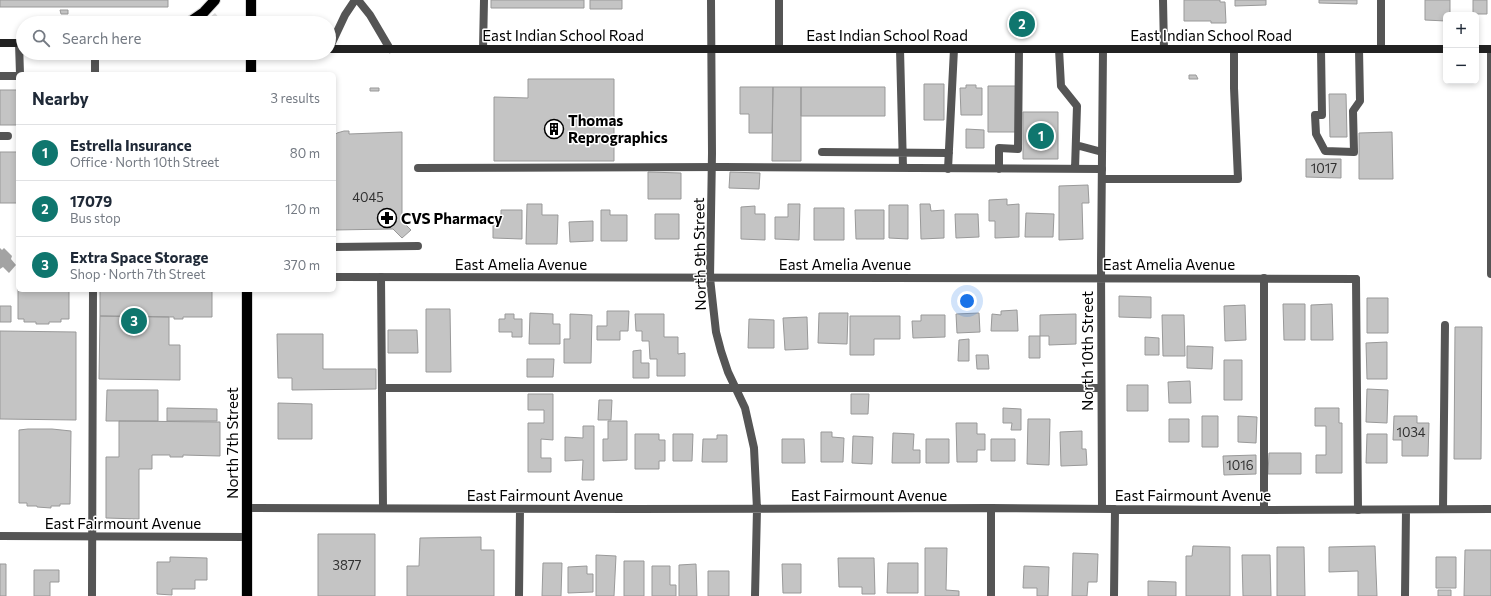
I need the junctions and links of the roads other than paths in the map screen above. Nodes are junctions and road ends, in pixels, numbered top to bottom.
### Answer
1 (215, 0) edge
2 (251, 0) edge
3 (357, 0) edge
4 (484, 0) edge
5 (711, 0) edge
6 (779, 0) edge
7 (1163, 0) edge
8 (1381, 0) edge
9 (198, 16) edge
10 (251, 16) edge
11 (336, 34) edge
12 (0, 43) edge
13 (16, 43) edge
14 (1381, 48) junction
15 (336, 49) edge
16 (390, 49) junction
17 (483, 49) junction
18 (711, 49) junction
19 (779, 49) junction
20 (900, 49) junction
21 (954, 49) junction
22 (1019, 49) junction
23 (1059, 49) junction
24 (1103, 49) junction
25 (1164, 49) junction
26 (1234, 49) junction
27 (1321, 49) junction
28 (1360, 49) junction
29 (1443, 49) edge
30 (1479, 49) edge
31 (1491, 49) edge
32 (20, 60) edge
33 (95, 60) edge
34 (251, 60) edge
35 (19, 72) edge
36 (95, 72) edge
37 (251, 72) edge
38 (16, 75) edge
39 (0, 76) edge
40 (1076, 145) junction
41 (822, 152) dead end
42 (1102, 152) junction
43 (902, 153) junction
44 (949, 153) junction
45 (712, 167) junction
46 (418, 168) dead end
47 (903, 168) junction
48 (948, 169) junction
49 (999, 169) junction
50 (1075, 169) junction
51 (1102, 169) junction
52 (1102, 179) junction
53 (418, 246) dead end
54 (336, 247) edge
55 (1491, 274) edge
56 (336, 277) edge
57 (381, 277) junction
58 (710, 278) junction
59 (1101, 278) junction
60 (1264, 278) junction
61 (93, 292) edge
62 (247, 292) edge
63 (1445, 325) dead end
64 (382, 388) junction
65 (736, 388) junction
66 (1101, 388) junction
67 (247, 508) junction
68 (383, 508) junction
69 (991, 508) junction
70 (1102, 508) junction
71 (520, 509) junction
72 (757, 509) junction
73 (1115, 509) junction
74 (1491, 509) edge
75 (1264, 510) junction
76 (1358, 510) junction
77 (1406, 510) junction
78 (1443, 510) junction
79 (0, 536) edge
80 (92, 536) junction
81 (246, 537) junction
82 (92, 596) edge
83 (247, 596) edge
84 (519, 596) edge
85 (755, 596) edge
86 (991, 596) edge
87 (1114, 596) edge
88 (1405, 596) edge

1 - 9 main road
2 - 10 main road
3 - 11 street
3 - 16 street
4 - 17 street
5 - 18 street, North 9th Street
6 - 19 street
7 - 25 street
8 - 14 street
12 - 13 main road
14 - 28 main road, East Indian School Road
14 - 29 main road, East Indian School Road
15 - 16 main road, East Indian School Road
16 - 17 main road, East Indian School Road
17 - 18 main road, East Indian School Road
18 - 19 main road, East Indian School Road
18 - 45 street, North 9th Street
19 - 20 main road, East Indian School Road
20 - 21 main road, East Indian School Road
20 - 43 street
21 - 22 main road, East Indian School Road
21 - 44 street
22 - 23 main road, East Indian School Road
22 - 49 street
23 - 24 main road, East Indian School Road
23 - 40 street
24 - 25 main road, East Indian School Road
24 - 42 street, North 10th Street
25 - 26 main road, East Indian School Road
26 - 27 main road, East Indian School Road
26 - 52 street
27 - 28 main road, East Indian School Road
27 - 28 street
30 - 31 main road
31 - 55 street
32 - 35 street
33 - 36 street
34 - 37 main road
38 - 39 street
40 - 42 street
40 - 50 street
41 - 43 street
42 - 51 street, North 10th Street
43 - 44 street
43 - 47 street
44 - 48 street
45 - 46 street
45 - 47 street
45 - 58 street, North 9th Street
47 - 48 street
48 - 49 street
49 - 50 street
50 - 51 street
51 - 52 street, North 10th Street
52 - 59 street, North 10th Street
53 - 54 street
56 - 57 street, East Amelia Avenue
57 - 58 street, East Amelia Avenue
57 - 64 street
58 - 59 street, East Amelia Avenue
58 - 65 street, North 9th Street
59 - 60 street, East Amelia Avenue
59 - 66 street, North 10th Street
60 - 75 street
60 - 76 street, East Amelia Avenue
61 - 80 street
62 - 67 main road, North 7th Street
63 - 78 street
64 - 65 street
64 - 68 street
65 - 66 street
65 - 72 street, North 9th Street
66 - 70 street, North 10th Street
67 - 68 street, East Fairmount Avenue
67 - 81 main road, North 7th Street
68 - 71 street, East Fairmount Avenue
69 - 70 street, East Fairmount Avenue
69 - 72 street, East Fairmount Avenue
69 - 86 street
70 - 73 street, East Fairmount Avenue
71 - 72 street, East Fairmount Avenue
71 - 84 street
72 - 85 street, North 9th Street
73 - 75 street, East Fairmount Avenue
73 - 87 street
74 - 78 street, East Fairmount Avenue
75 - 76 street, East Fairmount Avenue
76 - 77 street, East Fairmount Avenue
77 - 78 street, East Fairmount Avenue
77 - 88 street
79 - 80 street, East Fairmount Avenue
80 - 81 street, East Fairmount Avenue
80 - 82 street
81 - 83 main road, North 7th Street

